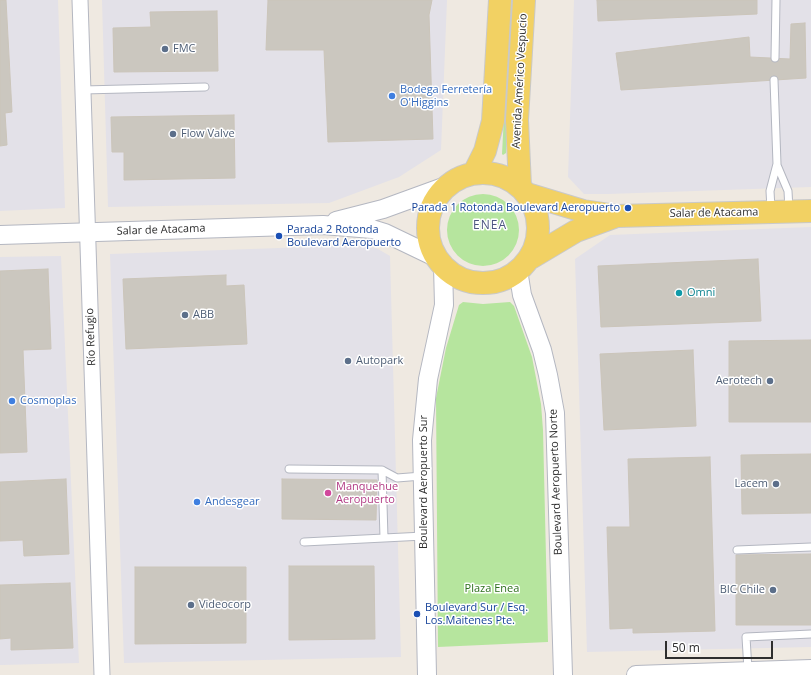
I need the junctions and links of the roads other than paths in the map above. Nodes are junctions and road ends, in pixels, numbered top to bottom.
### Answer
1 (80, 0) edge
2 (500, 0) edge
3 (524, 0) edge
4 (776, 0) edge
5 (774, 58) dead end
6 (774, 80) dead end
7 (205, 87) dead end
8 (83, 90) junction
9 (777, 164) junction
10 (474, 173) junction
11 (449, 185) junction
12 (523, 190) junction
13 (780, 211) junction
14 (811, 211) edge
15 (617, 216) junction
16 (323, 225) junction
17 (88, 232) junction
18 (0, 235) edge
19 (440, 262) junction
20 (524, 265) junction
21 (289, 469) dead end
22 (382, 470) junction
23 (422, 476) junction
24 (424, 536) junction
25 (384, 538) junction
26 (304, 542) dead end
27 (811, 547) edge
28 (737, 550) dead end
29 (811, 634) edge
30 (811, 669) edge
31 (748, 671) junction
32 (102, 675) edge
33 (427, 675) edge
34 (563, 675) edge
35 (636, 675) edge

1 - 8 street, Río Refugio
2 - 10 main road
3 - 12 main road, Avenida Américo Vespucio
4 - 5 lane
6 - 9 lane
7 - 8 lane
8 - 17 street, Río Refugio
9 - 13 lane
9 - 13 lane
10 - 11 main road
10 - 12 main road
11 - 16 street, Salar de Atacama
11 - 19 main road
12 - 15 main road, Salar de Atacama
12 - 20 main road
13 - 14 main road, Salar de Atacama
13 - 15 main road, Salar de Atacama
15 - 20 main road, Salar de Atacama
16 - 17 street, Salar de Atacama
16 - 19 street, Salar de Atacama
17 - 18 street, Salar de Atacama
17 - 32 street, Río Refugio
19 - 20 main road
19 - 23 street, Boulevard Aeropuerto Sur
20 - 34 street, Boulevard Aeropuerto Norte
21 - 22 lane
22 - 23 lane
22 - 25 lane
23 - 24 street, Boulevard Aeropuerto Sur
24 - 25 lane
24 - 33 street, Boulevard Aeropuerto Sur
25 - 26 lane
27 - 28 lane
29 - 31 lane
30 - 31 street
31 - 35 street

